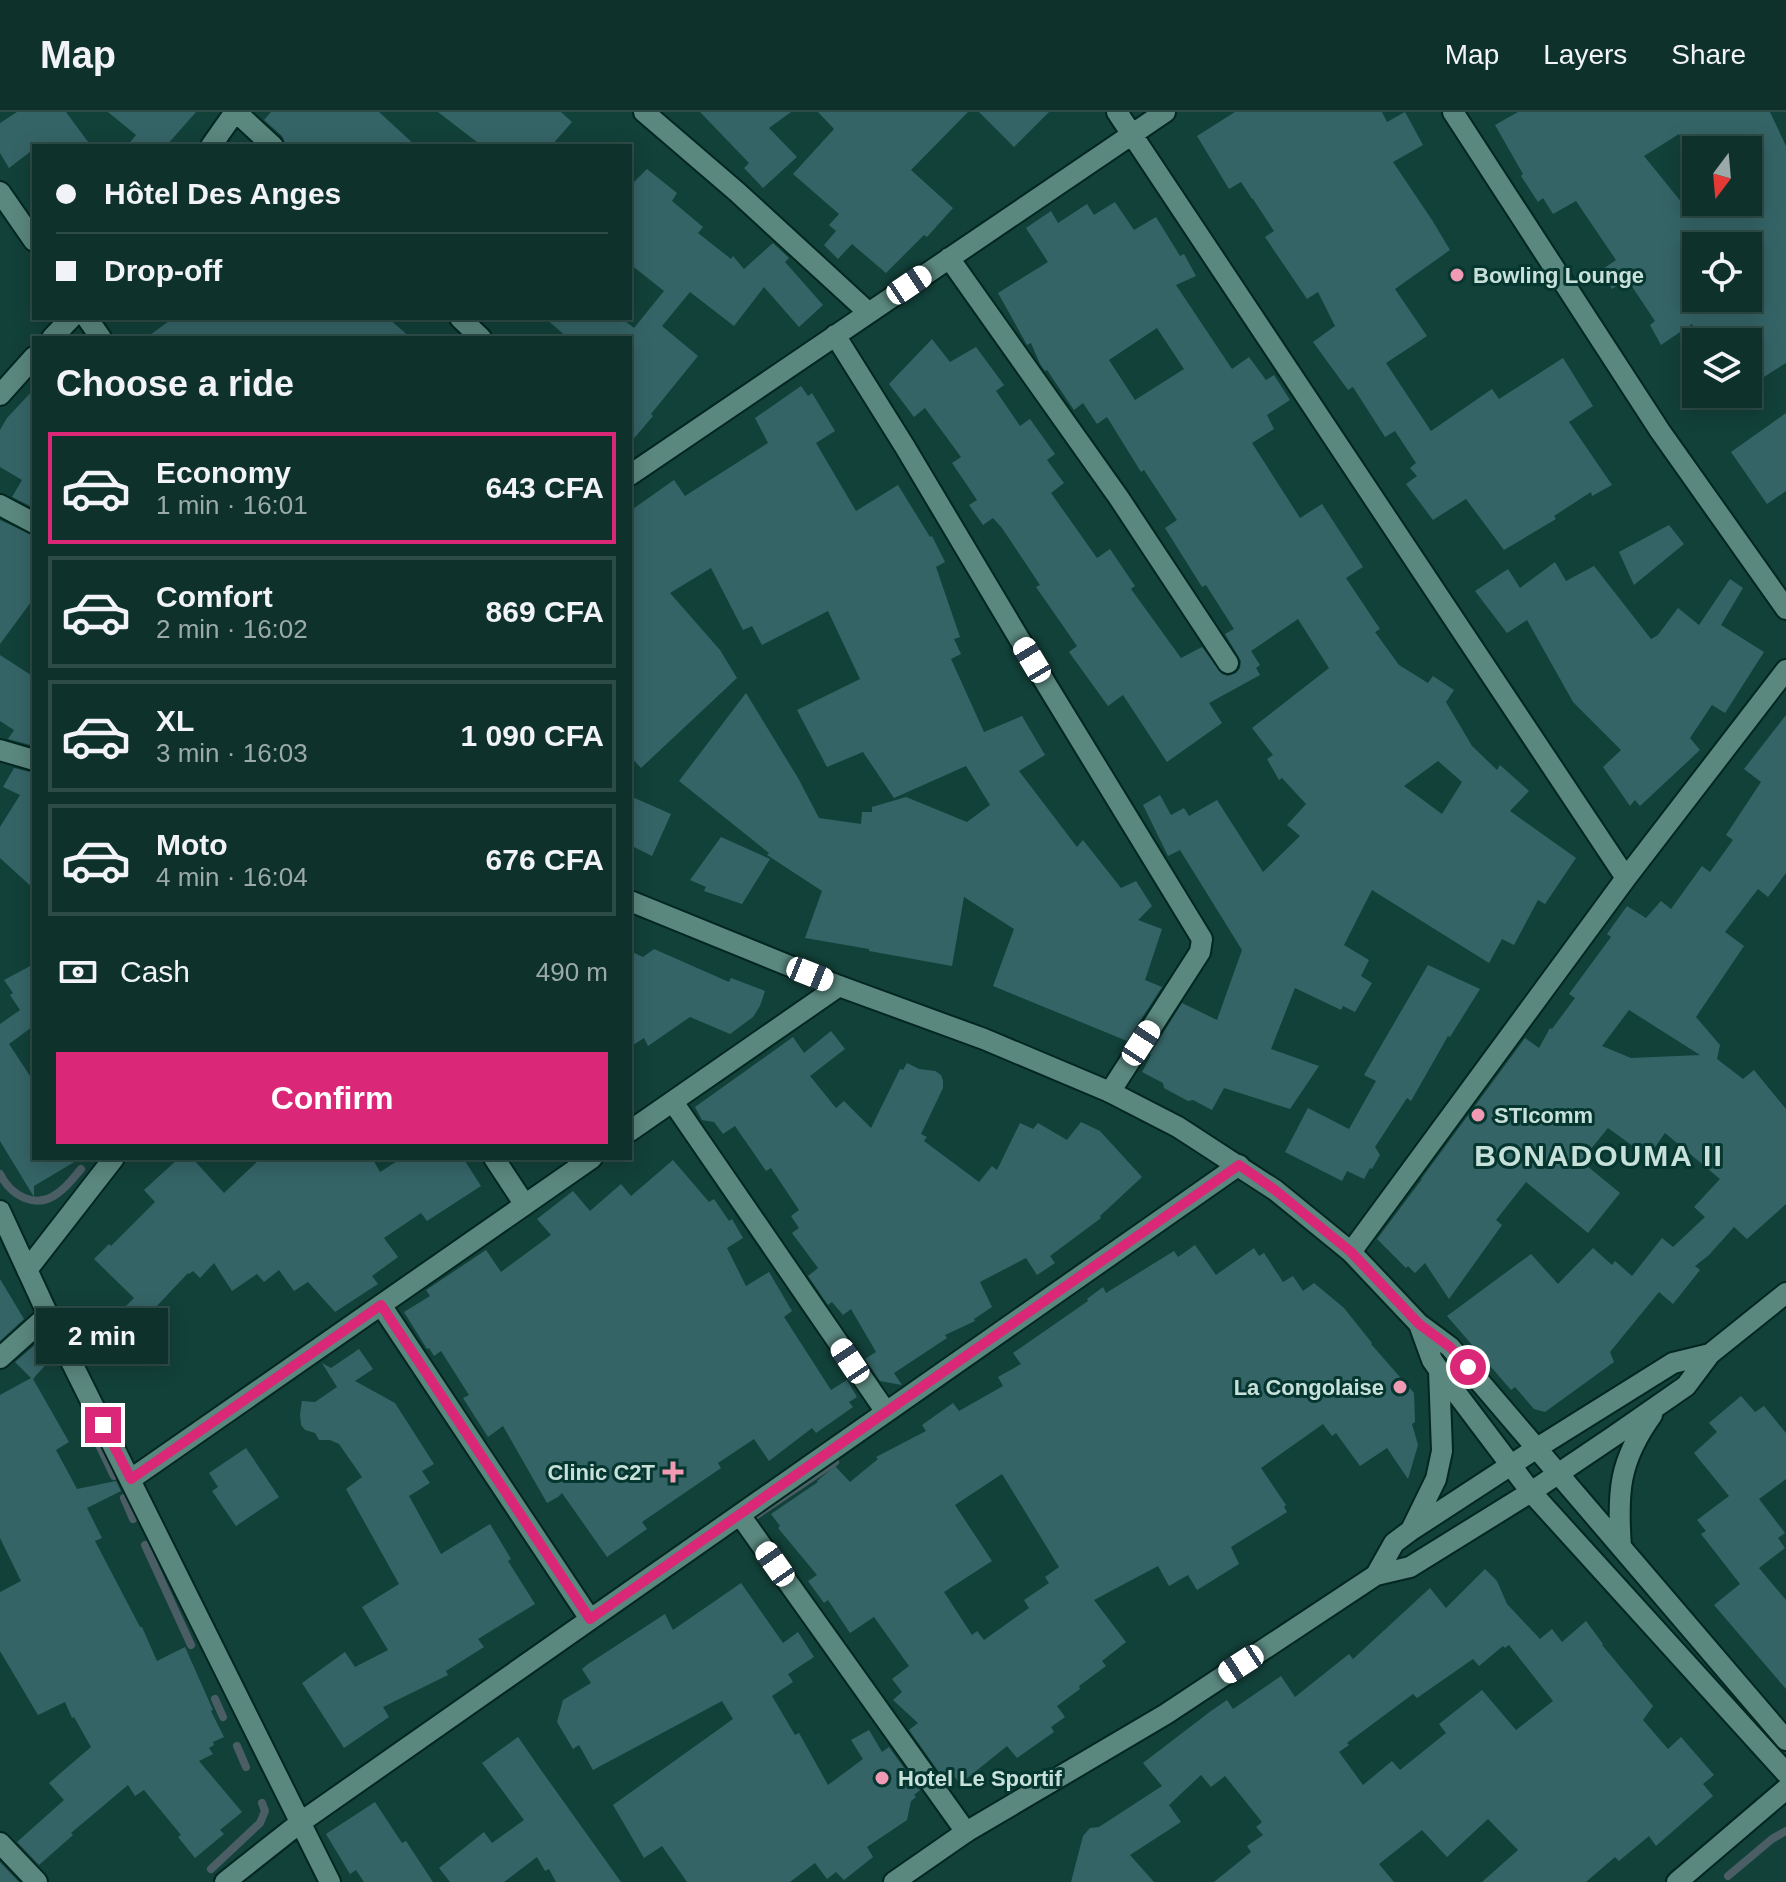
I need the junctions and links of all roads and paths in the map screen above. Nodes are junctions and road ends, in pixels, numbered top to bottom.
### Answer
1 (235, 112) edge
2 (644, 112) edge
3 (1117, 112) edge
4 (1165, 112) edge
5 (1453, 112) edge
6 (1132, 134) junction
7 (212, 144) edge
8 (271, 144) edge
9 (0, 192) edge
10 (32, 238) edge
11 (949, 258) junction
12 (869, 313) junction
13 (69, 320) edge
14 (462, 320) edge
15 (835, 335) junction
16 (54, 336) edge
17 (479, 336) edge
18 (32, 359) edge
19 (0, 395) edge
20 (632, 474) edge
21 (0, 505) edge
22 (32, 522) edge
23 (1786, 609) edge
24 (1228, 663) dead end
25 (1786, 670) edge
26 (0, 750) edge
27 (32, 759) edge
28 (1626, 878) junction
29 (632, 902) edge
30 (839, 986) junction
31 (1110, 1092) junction
32 (673, 1102) junction
33 (632, 1130) edge
34 (112, 1160) edge
35 (495, 1160) edge
36 (589, 1160) edge
37 (1239, 1165) junction
38 (525, 1205) junction
39 (0, 1211) edge
40 (1351, 1252) junction
41 (27, 1270) junction
42 (1786, 1293) edge
43 (381, 1305) junction
44 (48, 1315) junction
45 (1419, 1324) junction
46 (1710, 1354) junction
47 (0, 1358) edge
48 (1439, 1370) junction
49 (1660, 1404) junction
50 (886, 1412) junction
51 (1537, 1448) junction
52 (1511, 1466) junction
53 (1558, 1474) junction
54 (131, 1479) junction
55 (1531, 1492) junction
56 (740, 1515) junction
57 (1410, 1531) junction
58 (1621, 1547) junction
59 (1376, 1575) junction
60 (590, 1619) junction
61 (1786, 1740) edge
62 (1786, 1773) edge
63 (1786, 1789) edge
64 (301, 1822) junction
65 (966, 1832) junction
66 (0, 1843) edge
67 (37, 1882) edge
68 (225, 1882) edge
69 (330, 1882) edge
70 (894, 1882) edge
71 (1677, 1882) edge

1 - 7 street
1 - 8 street
2 - 12 street
3 - 6 street
4 - 6 street
5 - 23 street
6 - 11 street
6 - 28 street
9 - 10 street
11 - 12 street
11 - 24 street
12 - 15 street
13 - 16 street
14 - 17 street
15 - 20 street
15 - 31 street
18 - 19 street
21 - 22 street
25 - 28 street
26 - 27 street
28 - 40 street
29 - 30 street
30 - 31 street
30 - 32 street
31 - 37 street
32 - 33 street
32 - 50 street
34 - 41 street
35 - 38 street
36 - 38 street
37 - 40 street
37 - 50 street
38 - 43 street
39 - 41 street
40 - 45 street
41 - 44 street
42 - 46 street
43 - 54 street
43 - 60 street
44 - 47 street
44 - 54 street
45 - 48 street
45 - 51 street
46 - 49 street
46 - 51 street
48 - 52 street
48 - 57 street
49 - 53 street
49 - 58 street
50 - 56 street
51 - 52 street
51 - 53 street
52 - 55 street
52 - 57 street
53 - 55 street
53 - 58 street
54 - 64 street
55 - 59 street
55 - 62 street
56 - 60 street
56 - 65 street
57 - 59 street
58 - 61 street
59 - 65 street
60 - 64 street
63 - 71 street
64 - 68 street
64 - 69 street
65 - 70 street
66 - 67 street

